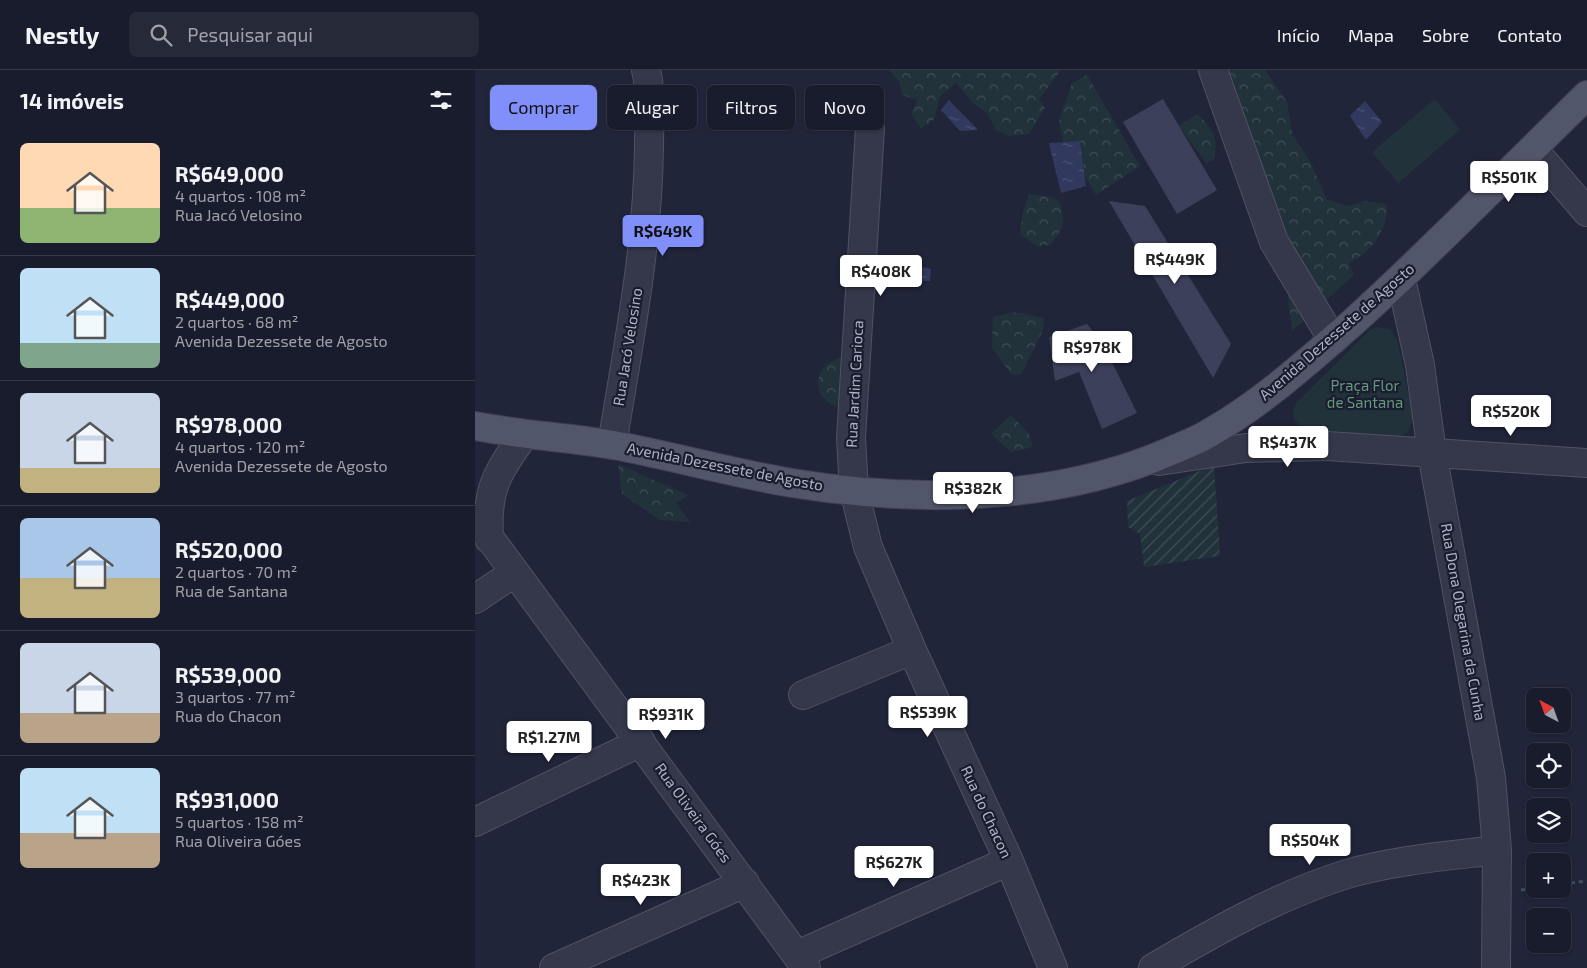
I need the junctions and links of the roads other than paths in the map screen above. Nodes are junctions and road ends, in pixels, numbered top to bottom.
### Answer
1 (646, 70) edge
2 (1213, 70) edge
3 (1585, 102) edge
4 (870, 130) edge
5 (1533, 149) junction
6 (1587, 212) edge
7 (1401, 279) junction
8 (1333, 340) junction
9 (475, 426) edge
10 (525, 434) junction
11 (612, 445) junction
12 (1432, 453) junction
13 (1143, 463) junction
14 (1587, 463) edge
15 (854, 490) junction
16 (482, 528) edge
17 (514, 573) junction
18 (475, 600) edge
19 (912, 650) junction
20 (803, 695) dead end
21 (641, 742) junction
22 (475, 822) edge
23 (1497, 850) junction
24 (1009, 860) junction
25 (745, 883) junction
26 (801, 961) edge
27 (554, 968) edge
28 (1053, 968) edge
29 (1153, 968) edge
30 (1496, 968) edge

1 - 11 street, Rua Jacó Velosino
2 - 8 street
3 - 5 main road, Avenida Dezessete de Agosto
4 - 15 street, Rua Jardim Carioca
5 - 6 street
5 - 7 main road, Avenida Dezessete de Agosto
7 - 8 main road, Avenida Dezessete de Agosto
7 - 12 street, Rua Dona Olegarina da Cunha
8 - 13 main road, Avenida Dezessete de Agosto
9 - 10 main road, Avenida Dezessete de Agosto
10 - 11 main road, Avenida Dezessete de Agosto
10 - 16 street, Rua Oliveira Góes
11 - 15 main road, Avenida Dezessete de Agosto
12 - 13 street
12 - 14 street
12 - 23 street, Rua Dona Olegarina da Cunha
13 - 15 main road, Avenida Dezessete de Agosto
15 - 19 street, Rua do Chacon
16 - 17 street, Rua Oliveira Góes
17 - 18 street
17 - 21 street, Rua Oliveira Góes
19 - 20 street
19 - 24 street, Rua do Chacon
21 - 22 street
21 - 25 street, Rua Oliveira Góes
23 - 29 street
23 - 30 street, Rua Dona Olegarina da Cunha
24 - 26 street
24 - 28 street, Rua do Chacon
25 - 26 street, Rua Oliveira Góes
25 - 27 street

